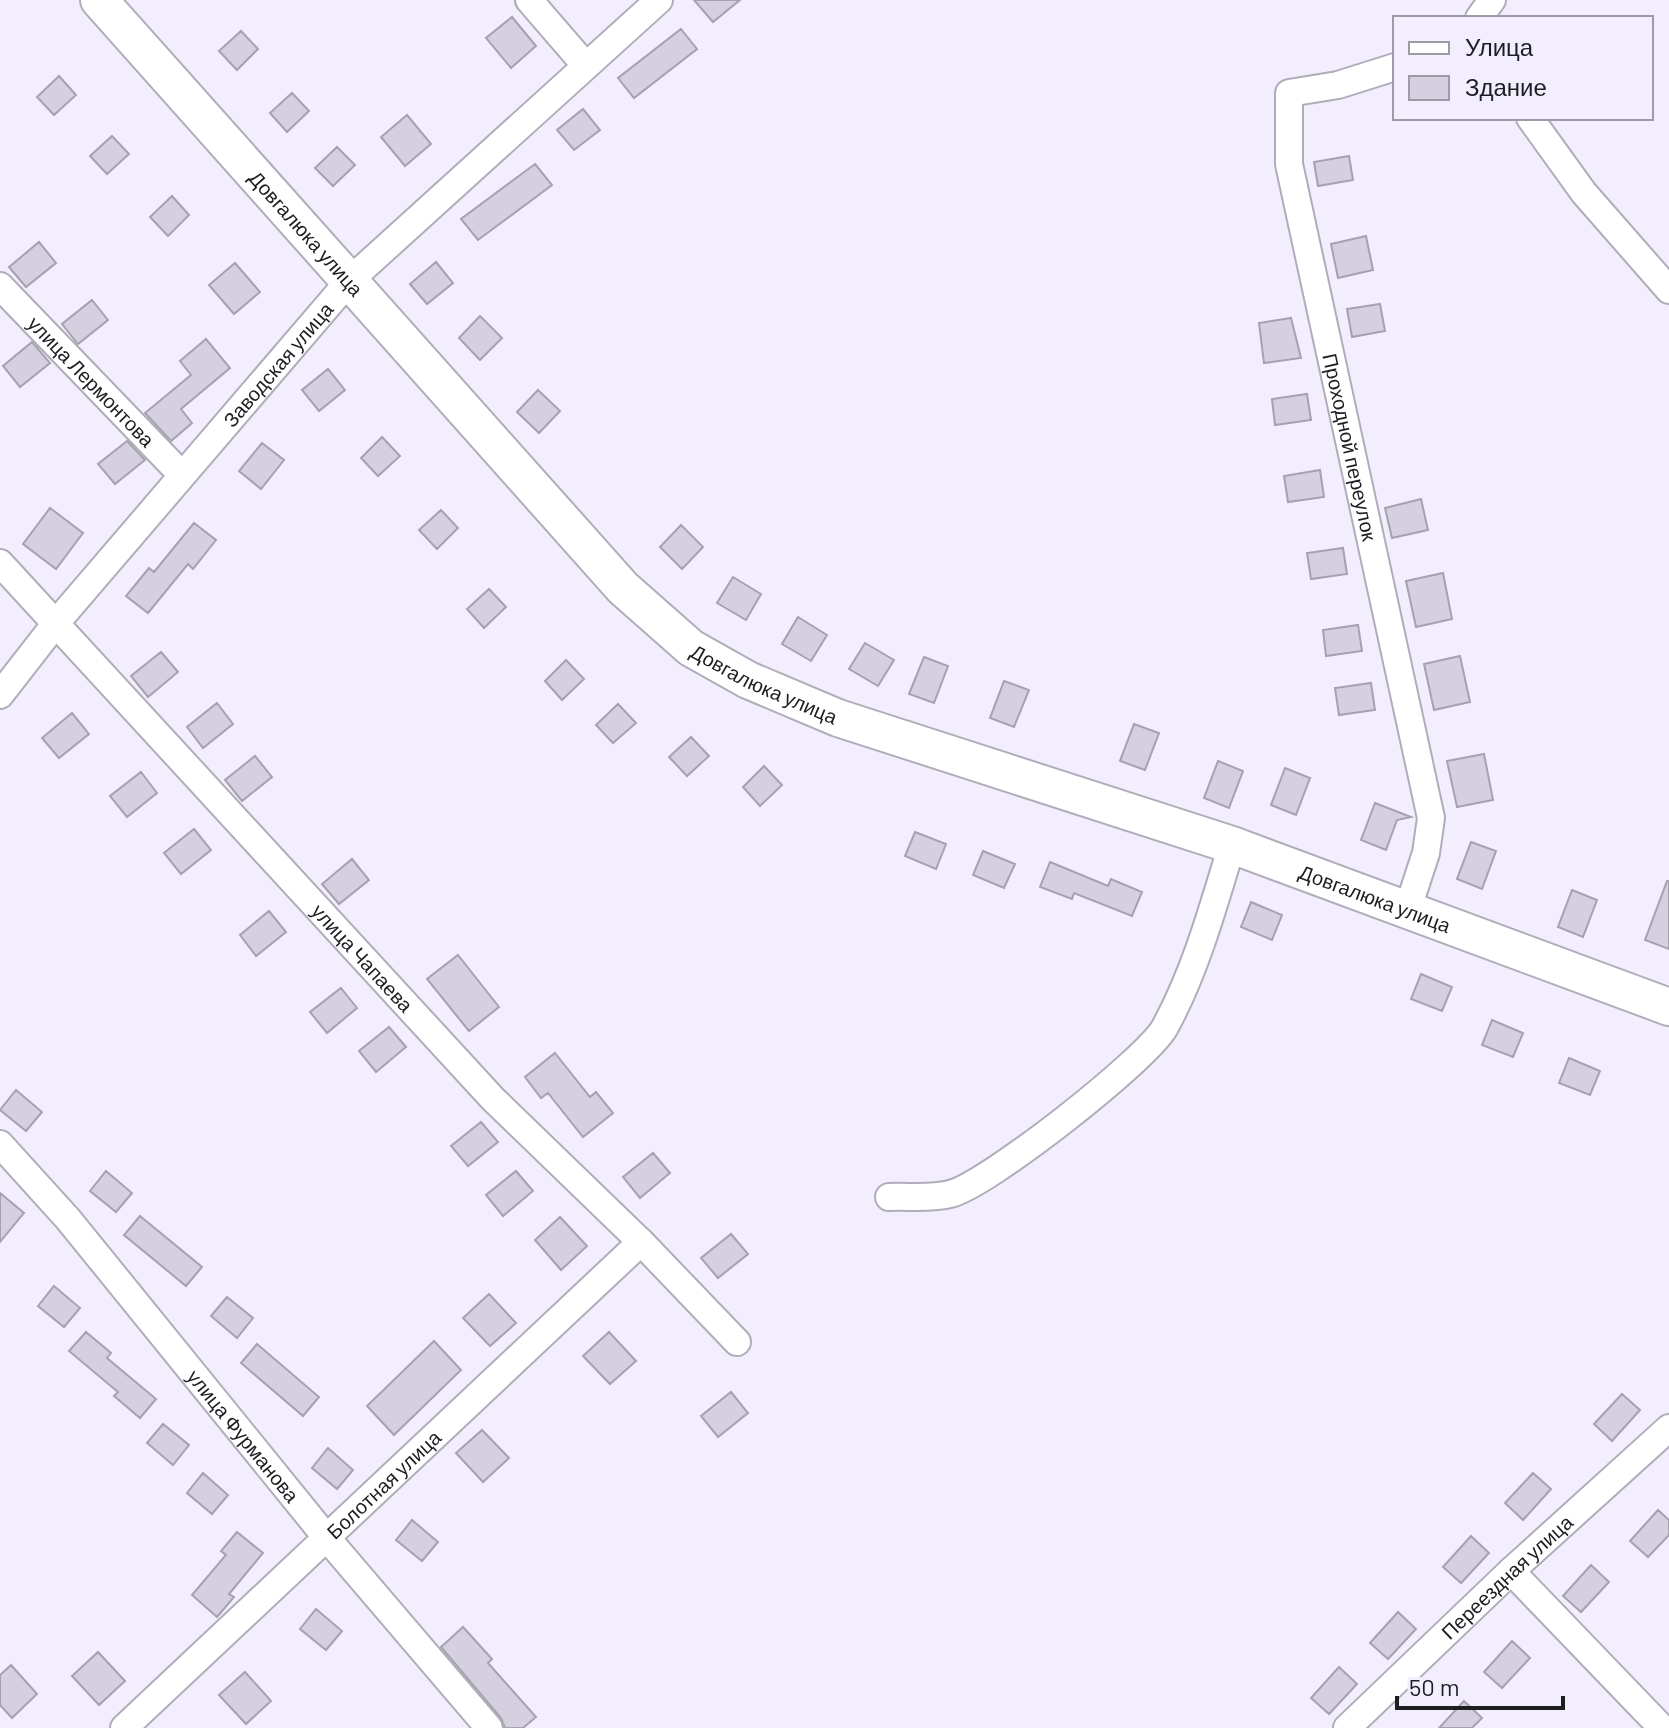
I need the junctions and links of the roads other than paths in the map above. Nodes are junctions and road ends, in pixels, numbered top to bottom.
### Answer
1 (99, 0) edge
2 (529, 0) edge
3 (659, 0) edge
4 (586, 66) junction
5 (1393, 68) edge
6 (1531, 120) edge
7 (349, 281) junction
8 (0, 286) edge
9 (1669, 290) edge
10 (182, 475) junction
11 (0, 563) edge
12 (56, 623) junction
13 (0, 695) edge
14 (1232, 845) junction
15 (1408, 908) junction
16 (1669, 1007) edge
17 (0, 1144) edge
18 (889, 1197) dead end
19 (641, 1242) junction
20 (737, 1342) dead end
21 (1669, 1428) edge
22 (326, 1537) junction
23 (1511, 1571) junction
24 (124, 1728) edge
25 (489, 1728) edge
26 (1347, 1728) edge
27 (1662, 1728) edge

1 - 7 street, Довгалюка улица
2 - 4 street
3 - 4 street, Заводская улица
4 - 7 street, Заводская улица
5 - 15 street, Проходной переулок
6 - 9 street
7 - 10 street, Заводская улица
7 - 14 street, Довгалюка улица
8 - 10 street, улица Лермонтова
10 - 12 street, Заводская улица
11 - 12 street, улица Чапаева
12 - 13 street, Заводская улица
12 - 19 street, улица Чапаева
14 - 15 street, Довгалюка улица
14 - 18 street
15 - 16 street, Довгалюка улица
17 - 22 street, улица Фурманова
19 - 20 street, улица Чапаева
19 - 22 street, Болотная улица
21 - 23 street, Переездная улица
22 - 24 street, Болотная улица
22 - 25 street, улица Фурманова
23 - 26 street, Переездная улица
23 - 27 street

